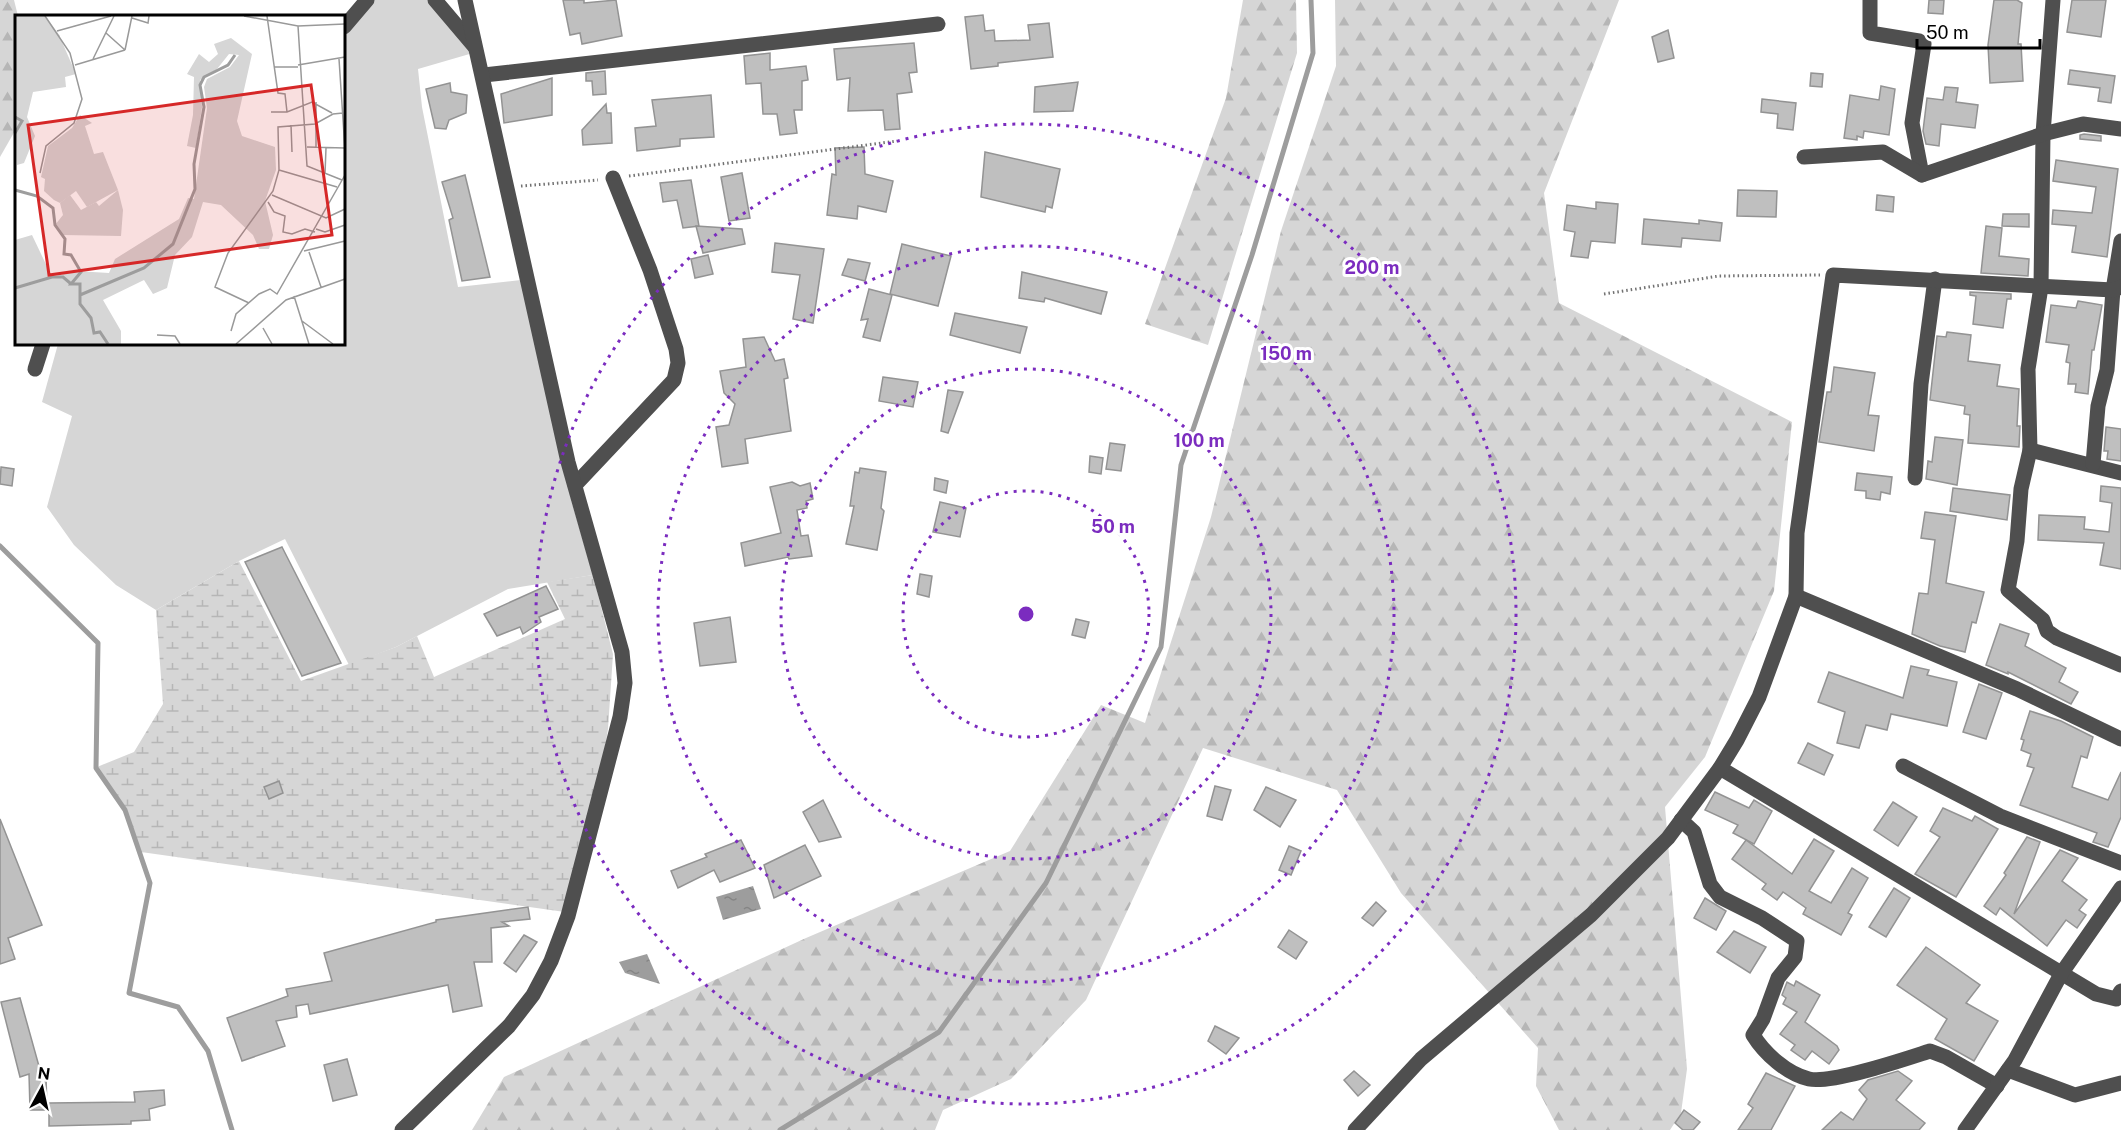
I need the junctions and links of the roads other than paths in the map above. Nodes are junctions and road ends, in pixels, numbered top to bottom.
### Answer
1 (367, 0) edge
2 (435, 0) edge
3 (465, 0) edge
4 (1870, 0) edge
5 (2053, 0) edge
6 (938, 24) dead end
7 (345, 26) edge
8 (477, 50) junction
9 (484, 75) junction
10 (2121, 129) edge
11 (2043, 134) junction
12 (1804, 158) dead end
13 (1922, 174) junction
14 (613, 178) road end
15 (2121, 241) edge
16 (1935, 279) junction
17 (2041, 287) junction
18 (2117, 289) edge
19 (43, 345) edge
20 (35, 369) dead end
21 (2030, 450) junction
22 (2093, 464) junction
23 (2121, 473) edge
24 (1915, 478) dead end
25 (574, 485) junction
26 (1796, 596) junction
27 (2121, 665) edge
28 (2121, 739) edge
29 (1903, 766) dead end
30 (1720, 768) junction
31 (1682, 820) junction
32 (2121, 863) edge
33 (2121, 888) edge
34 (2061, 974) junction
35 (2121, 991) edge
36 (2008, 1070) junction
37 (2121, 1083) edge
38 (1997, 1086) junction
39 (402, 1130) edge
40 (1355, 1130) edge
41 (1965, 1130) edge

1 - 7 street
2 - 8 street
3 - 8 street
4 - 13 street
5 - 11 street
6 - 9 street
8 - 9 street
9 - 25 street
10 - 11 street
11 - 13 street
11 - 17 street
12 - 13 street
14 - 25 street
15 - 18 street
16 - 17 street
16 - 24 street
16 - 26 street
17 - 18 street
17 - 21 street
18 - 22 street
19 - 20 street
21 - 22 street
21 - 27 street
22 - 23 street
25 - 39 street
26 - 28 street
26 - 30 street
29 - 32 street
30 - 31 street
30 - 34 street
31 - 38 street
31 - 40 street
33 - 34 street
34 - 35 street
34 - 36 street
36 - 37 street
36 - 38 street
38 - 41 street

